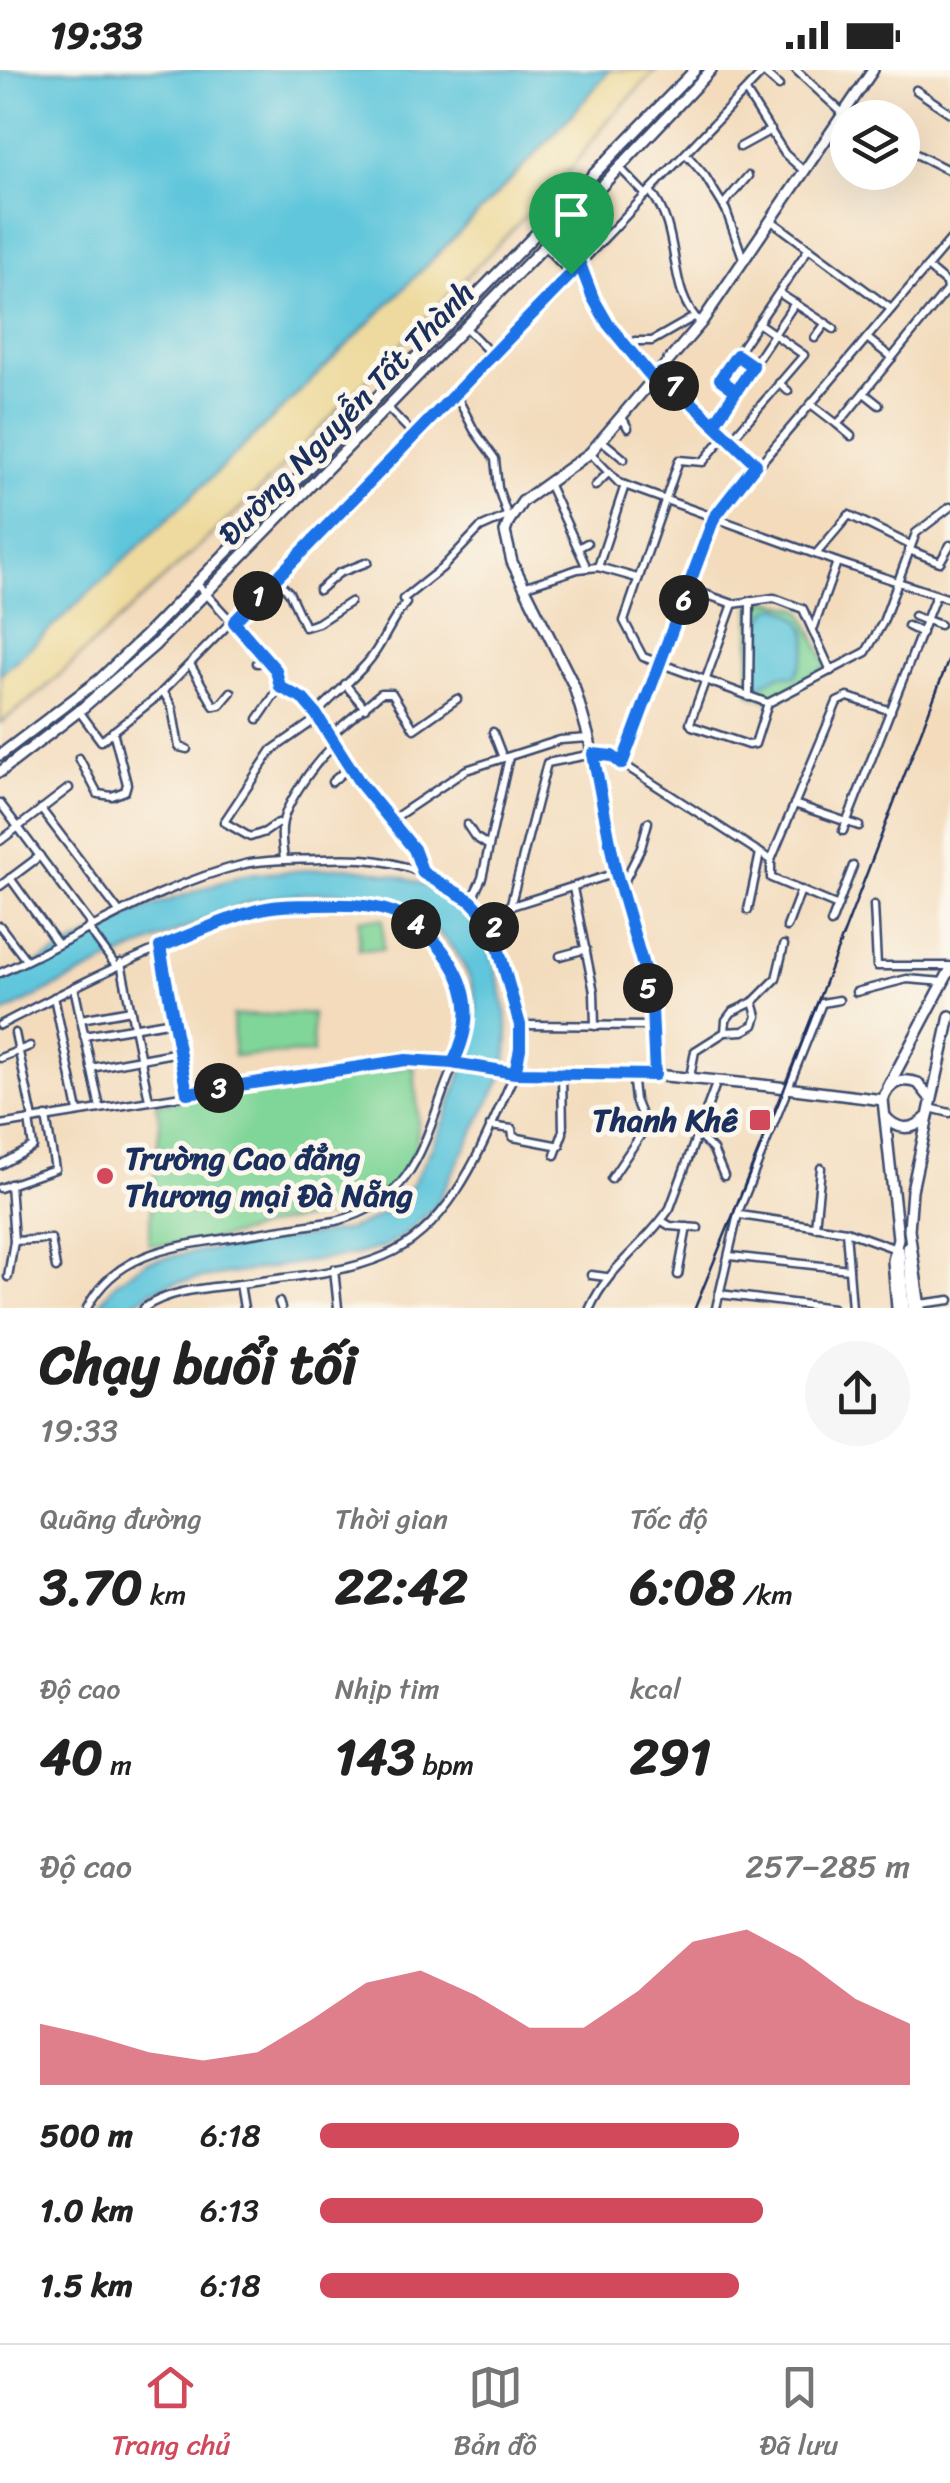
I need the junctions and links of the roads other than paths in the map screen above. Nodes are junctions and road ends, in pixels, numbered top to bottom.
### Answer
1 (694, 70) edge
2 (711, 70) edge
3 (796, 70) edge
4 (857, 70) edge
5 (764, 71) edge
6 (871, 74) edge
7 (779, 86) dead end
8 (916, 90) dead end
9 (746, 92) junction
10 (856, 100) edge
11 (830, 101) edge
12 (950, 113) edge
13 (771, 130) junction
14 (830, 138) edge
15 (740, 147) dead end
16 (686, 154) junction
17 (920, 156) edge
18 (620, 168) junction
19 (805, 172) junction
20 (950, 172) edge
21 (748, 176) dead end
22 (648, 192) junction
23 (563, 206) junction
24 (723, 206) junction
25 (574, 216) junction
26 (772, 221) junction
27 (950, 240) edge
28 (544, 246) junction
29 (809, 248) junction
30 (738, 249) junction
31 (730, 253) dead end
32 (745, 262) junction
33 (580, 264) junction
34 (927, 266) junction
35 (571, 274) junction
36 (948, 287) edge
37 (779, 293) junction
38 (795, 303) junction
39 (891, 309) junction
40 (697, 320) junction
41 (758, 323) junction
42 (826, 323) junction
43 (465, 327) junction
44 (834, 328) dead end
45 (774, 335) junction
46 (815, 338) dead end
47 (867, 338) junction
48 (428, 345) junction
49 (438, 355) junction
50 (634, 355) junction
51 (737, 355) junction
52 (492, 356) junction
53 (892, 358) junction
54 (753, 366) junction
55 (658, 377) junction
56 (778, 383) junction
57 (736, 391) junction
58 (788, 391) dead end
59 (454, 393) junction
60 (864, 393) junction
61 (811, 404) junction
62 (878, 404) dead end
63 (387, 407) junction
64 (622, 417) junction
65 (714, 424) junction
66 (837, 424) junction
67 (628, 428) dead end
68 (414, 435) junction
69 (851, 436) dead end
70 (728, 438) junction
71 (602, 440) junction
72 (590, 453) junction
73 (322, 454) junction
74 (624, 459) dead end
75 (332, 464) junction
76 (756, 464) junction
77 (608, 472) junction
78 (548, 483) junction
79 (624, 485) junction
80 (595, 486) dead end
81 (665, 500) junction
82 (950, 507) edge
83 (714, 518) junction
84 (508, 519) junction
85 (586, 543) dead end
86 (950, 545) edge
87 (909, 547) junction
88 (578, 548) junction
89 (816, 554) junction
90 (368, 562) dead end
91 (838, 562) junction
92 (598, 567) junction
93 (587, 568) junction
94 (637, 578) junction
95 (275, 579) junction
96 (897, 582) junction
97 (197, 584) junction
98 (523, 587) junction
99 (688, 588) junction
100 (320, 590) dead end
101 (206, 593) junction
102 (937, 595) junction
103 (950, 599) edge
104 (750, 601) junction
105 (350, 602) dead end
106 (733, 604) junction
107 (803, 609) junction
108 (820, 614) junction
109 (914, 616) dead end
110 (926, 621) junction
111 (234, 622) junction
112 (940, 625) dead end
113 (908, 626) dead end
114 (814, 629) junction
115 (922, 632) junction
116 (268, 661) junction
117 (257, 663) dead end
118 (190, 664) junction
119 (660, 664) junction
120 (831, 671) junction
121 (706, 680) junction
122 (345, 684) junction
123 (280, 687) junction
124 (163, 691) junction
125 (231, 692) dead end
126 (749, 696) junction
127 (457, 699) dead end
128 (768, 703) junction
129 (365, 708) junction
130 (79, 712) junction
131 (891, 712) junction
132 (317, 716) junction
133 (258, 719) dead end
134 (113, 731) junction
135 (493, 732) dead end
136 (330, 736) junction
137 (589, 738) junction
138 (336, 745) junction
139 (187, 749) dead end
140 (593, 754) junction
141 (0, 755) edge
142 (79, 758) dead end
143 (506, 758) junction
144 (622, 764) junction
145 (350, 766) junction
146 (0, 772) edge
147 (358, 778) junction
148 (332, 782) dead end
149 (350, 784) dead end
150 (69, 788) dead end
151 (372, 798) junction
152 (0, 803) edge
153 (364, 804) dead end
154 (794, 804) junction
155 (42, 809) junction
156 (390, 821) junction
157 (648, 822) dead end
158 (846, 822) junction
159 (282, 824) junction
160 (466, 825) dead end
161 (860, 826) dead end
162 (18, 827) junction
163 (843, 831) dead end
164 (0, 841) edge
165 (490, 846) junction
166 (760, 852) junction
167 (40, 856) junction
168 (284, 860) junction
169 (772, 860) junction
170 (854, 866) dead end
171 (423, 873) junction
172 (616, 873) junction
173 (10, 878) junction
174 (0, 886) edge
175 (622, 886) junction
176 (573, 888) junction
177 (800, 890) junction
178 (471, 901) junction
179 (874, 905) dead end
180 (838, 906) junction
181 (510, 907) junction
182 (748, 910) dead end
183 (119, 912) junction
184 (486, 914) junction
185 (832, 923) dead end
186 (0, 926) edge
187 (787, 927) dead end
188 (91, 929) junction
189 (57, 944) junction
190 (784, 945) dead end
191 (160, 947) junction
192 (586, 949) junction
193 (560, 956) dead end
194 (26, 960) junction
195 (117, 964) junction
196 (950, 968) edge
197 (0, 973) edge
198 (944, 982) junction
199 (74, 987) junction
200 (856, 992) dead end
201 (54, 997) junction
202 (839, 1000) dead end
203 (753, 1002) junction
204 (131, 1010) junction
205 (950, 1016) edge
206 (81, 1019) junction
207 (173, 1021) junction
208 (0, 1025) edge
209 (520, 1025) junction
210 (596, 1026) junction
211 (652, 1026) junction
212 (134, 1027) junction
213 (725, 1032) junction
214 (15, 1033) dead end
215 (84, 1036) junction
216 (30, 1046) dead end
217 (19, 1050) junction
218 (179, 1052) junction
219 (0, 1058) edge
220 (140, 1059) junction
221 (457, 1064) junction
222 (91, 1068) junction
223 (515, 1073) junction
224 (562, 1073) junction
225 (632, 1074) junction
226 (655, 1075) junction
227 (690, 1077) junction
228 (718, 1080) junction
229 (788, 1088) junction
230 (187, 1093) junction
231 (149, 1100) junction
232 (883, 1100) junction
233 (930, 1107) junction
234 (100, 1108) junction
235 (78, 1112) junction
236 (950, 1113) edge
237 (46, 1117) junction
238 (31, 1120) junction
239 (0, 1125) edge
240 (490, 1126) junction
241 (698, 1135) junction
242 (560, 1146) junction
243 (555, 1155) dead end
244 (0, 1165) edge
245 (821, 1168) dead end
246 (724, 1176) dead end
247 (611, 1179) dead end
248 (10, 1184) junction
249 (0, 1188) edge
250 (740, 1215) junction
251 (662, 1221) junction
252 (815, 1226) junction
253 (687, 1227) junction
254 (698, 1228) dead end
255 (909, 1230) junction
256 (846, 1231) junction
257 (14, 1242) junction
258 (900, 1252) junction
259 (730, 1256) junction
260 (56, 1268) dead end
261 (334, 1269) junction
262 (849, 1269) junction
263 (591, 1275) dead end
264 (678, 1275) dead end
265 (8, 1277) dead end
266 (606, 1277) junction
267 (240, 1284) junction
268 (719, 1294) junction
269 (950, 1300) edge
270 (899, 1307) edge
271 (917, 1307) edge
272 (86, 1308) edge
273 (144, 1308) edge
274 (244, 1308) edge
275 (338, 1308) edge
276 (590, 1308) edge
277 (716, 1308) edge
278 (834, 1308) edge
279 (852, 1308) edge

1 - 23 main road, Đường Nguyễn Tất Thành
2 - 18 main road, Đường Nguyễn Tất Thành
3 - 11 street
4 - 6 street
5 - 7 street
5 - 9 street
6 - 10 main road
8 - 12 street
9 - 13 street
9 - 16 street
13 - 15 street
13 - 19 street
14 - 19 main road
16 - 22 street
16 - 24 street
17 - 20 street
18 - 22 street
18 - 25 main road, Đường Nguyễn Tất Thành
19 - 26 main road
21 - 24 street
22 - 33 street
22 - 40 street
23 - 25 main road
23 - 48 main road, Đường Nguyễn Tất Thành
24 - 30 street
25 - 28 main road, Đường Nguyễn Tất Thành
26 - 29 street
26 - 32 main road
27 - 34 street
28 - 35 street
28 - 43 main road, Đường Nguyễn Tất Thành
29 - 37 street
29 - 39 street
30 - 31 street
30 - 32 street
32 - 40 main road
33 - 35 street
33 - 50 street
34 - 36 street
34 - 39 street
35 - 52 street
36 - 53 street
37 - 38 street
37 - 41 street
38 - 42 street
38 - 45 street
39 - 47 street
40 - 50 street
40 - 55 main road
41 - 45 street
41 - 51 street
42 - 44 street
42 - 46 street
43 - 49 main road, Đường Nguyễn Tất Thành
43 - 52 street
45 - 54 street
45 - 56 street
47 - 53 street
47 - 61 street
48 - 49 main road
48 - 73 main road, Đường Nguyễn Tất Thành
49 - 63 main road, Đường Nguyễn Tất Thành
50 - 55 street
51 - 54 street
51 - 57 street
52 - 59 street
53 - 60 street
54 - 57 street
55 - 64 main road
55 - 65 street
56 - 58 street
56 - 70 street
57 - 65 street
59 - 68 street
59 - 84 street
60 - 62 street
60 - 66 street
61 - 66 street
61 - 76 street
63 - 68 street
63 - 75 main road, Đường Nguyễn Tất Thành
64 - 67 street
64 - 71 main road
65 - 70 street
66 - 69 street
68 - 95 street
70 - 76 street
70 - 81 street
71 - 72 main road
71 - 74 street
72 - 77 street
72 - 78 main road
73 - 75 main road
73 - 97 main road, Đường Nguyễn Tất Thành
75 - 101 main road, Đường Nguyễn Tất Thành
76 - 83 street
77 - 79 street
77 - 80 street
78 - 84 main road
78 - 88 street
79 - 81 street
79 - 92 street
81 - 83 street
81 - 94 street
82 - 87 street
83 - 89 street
83 - 99 street
84 - 98 main road
84 - 122 street
85 - 88 street
86 - 87 street
87 - 89 street
87 - 96 street
88 - 93 street
89 - 91 street
90 - 100 street
91 - 96 street
91 - 108 street
92 - 93 street
92 - 94 street
93 - 98 street
94 - 119 street
95 - 105 street
95 - 111 street
96 - 102 street
96 - 120 street
97 - 101 street
97 - 141 main road, Đường Nguyễn Tất Thành
98 - 137 main road
99 - 106 street
99 - 119 street
101 - 111 street
101 - 130 main road, Đường Nguyễn Tất Thành
102 - 103 street
102 - 110 street
104 - 106 street
104 - 107 street
104 - 126 street
106 - 121 street
107 - 108 street
107 - 114 street
108 - 114 street
109 - 110 street
110 - 112 street
110 - 115 street
111 - 116 street
111 - 118 street
113 - 115 street
114 - 120 street
115 - 131 street
116 - 117 street
116 - 123 street
118 - 124 street
118 - 125 street
119 - 121 street
119 - 144 street
120 - 128 street
121 - 126 street
121 - 128 street
122 - 129 street
122 - 132 street
123 - 132 street
123 - 133 street
124 - 134 street
124 - 139 street
126 - 128 street
127 - 129 street
129 - 136 street
130 - 134 street
130 - 146 main road, Đường Nguyễn Tất Thành
131 - 154 street
131 - 158 street
132 - 136 street
132 - 159 street
134 - 142 street
135 - 143 street
136 - 138 street
137 - 140 main road
137 - 143 street
138 - 145 street
138 - 159 street
140 - 144 street
140 - 172 main road
140 - 181 street
143 - 156 street
143 - 165 street
144 - 166 street
145 - 147 street
145 - 148 street
147 - 149 street
147 - 151 street
150 - 155 street
151 - 153 street
151 - 156 street
152 - 162 street
154 - 158 street
154 - 169 street
155 - 162 street
155 - 183 street
156 - 171 street
157 - 175 street
158 - 161 street
158 - 163 street
159 - 168 street
160 - 165 street
162 - 164 street
162 - 167 street
165 - 178 street
166 - 169 street
166 - 182 street
167 - 173 street
167 - 188 street
168 - 171 street
168 - 183 street
169 - 177 street
170 - 180 street
171 - 178 street
172 - 175 main road
172 - 176 street
173 - 174 street
173 - 189 street
175 - 211 main road
176 - 181 street
176 - 192 street
177 - 180 street
177 - 187 street
178 - 184 street
179 - 196 street
180 - 185 street
181 - 184 street
183 - 188 street
184 - 209 street
186 - 194 street
188 - 189 street
188 - 195 street
189 - 194 street
190 - 203 street
191 - 195 street
191 - 207 street
191 - 221 street
192 - 193 street
192 - 210 street
194 - 197 street
195 - 199 street
195 - 204 street
196 - 198 main road
198 - 200 street
198 - 232 main road
199 - 201 street
199 - 206 street
201 - 208 street
201 - 235 street
202 - 229 street
203 - 213 street
203 - 213 street
204 - 206 street
204 - 212 street
205 - 233 main road
206 - 215 street
207 - 212 street
207 - 218 street
209 - 210 street
209 - 223 street
210 - 211 street
211 - 226 main road
212 - 215 street
212 - 220 street
213 - 227 street
214 - 217 street
215 - 222 street
216 - 217 street
217 - 219 street
217 - 238 street
218 - 220 street
218 - 230 street
220 - 222 street
220 - 231 street
221 - 223 street
221 - 230 street
221 - 272 street
222 - 234 street
223 - 224 street
223 - 240 street
224 - 225 street
224 - 242 street
225 - 226 street
225 - 247 street
226 - 227 main road
227 - 228 main road
228 - 229 main road
228 - 241 street
229 - 232 main road
229 - 250 street
230 - 231 street
231 - 234 street
232 - 233 main road
232 - 233 main road
232 - 258 main road
233 - 236 street
233 - 255 main road
234 - 235 street
235 - 237 street
237 - 238 street
237 - 248 street
238 - 239 street
238 - 244 street
240 - 242 street
240 - 261 street
241 - 246 street
241 - 251 street
242 - 243 street
245 - 252 street
248 - 249 street
248 - 257 street
250 - 252 street
250 - 259 street
251 - 253 street
251 - 266 street
252 - 256 street
253 - 254 street
253 - 264 street
255 - 258 main road
255 - 271 main road
256 - 258 street
256 - 262 street
257 - 260 street
257 - 265 street
258 - 270 main road
258 - 271 main road
259 - 262 street
259 - 268 street
261 - 267 street
261 - 275 street
262 - 279 street
263 - 266 street
266 - 276 street
267 - 273 street
267 - 274 street
268 - 277 street
268 - 278 street
269 - 271 street

